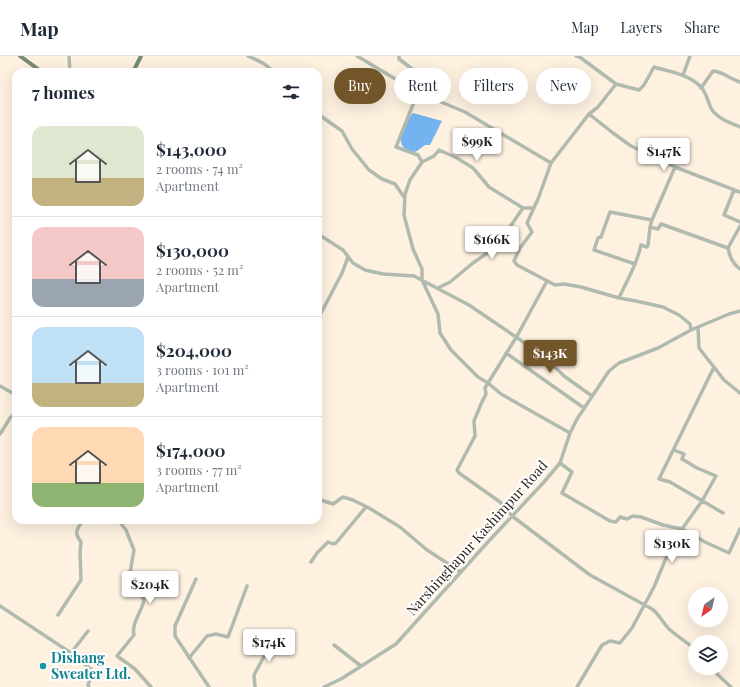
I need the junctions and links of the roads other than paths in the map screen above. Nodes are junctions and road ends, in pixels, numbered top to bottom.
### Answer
1 (20, 56) edge
2 (69, 56) edge
3 (141, 56) edge
4 (248, 56) edge
5 (358, 56) edge
6 (399, 56) edge
7 (576, 56) edge
8 (690, 56) edge
9 (36, 68) edge
10 (70, 68) edge
11 (135, 68) edge
12 (270, 68) edge
13 (411, 68) edge
14 (683, 75) junction
15 (394, 78) edge
16 (740, 82) edge
17 (616, 84) junction
18 (702, 88) junction
19 (412, 104) edge
20 (446, 104) edge
21 (589, 114) junction
22 (322, 117) edge
23 (740, 127) edge
24 (422, 162) junction
25 (551, 163) junction
26 (675, 167) junction
27 (734, 190) junction
28 (740, 192) edge
29 (405, 198) junction
30 (523, 208) junction
31 (533, 208) junction
32 (652, 220) junction
33 (740, 222) edge
34 (740, 226) edge
35 (650, 227) junction
36 (322, 237) edge
37 (728, 248) junction
38 (348, 257) junction
39 (635, 264) junction
40 (740, 269) edge
41 (422, 280) junction
42 (548, 281) junction
43 (438, 288) junction
44 (619, 298) junction
45 (322, 311) edge
46 (740, 311) edge
47 (698, 327) junction
48 (691, 330) junction
49 (517, 336) junction
50 (506, 353) junction
51 (714, 367) junction
52 (488, 383) junction
53 (0, 386) edge
54 (12, 393) edge
55 (740, 393) edge
56 (592, 396) junction
57 (584, 408) junction
58 (12, 416) edge
59 (570, 433) junction
60 (0, 434) edge
61 (674, 450) junction
62 (560, 463) junction
63 (322, 500) edge
64 (702, 502) junction
65 (366, 507) junction
66 (723, 513) dead end
67 (512, 516) junction
68 (80, 524) edge
69 (121, 524) edge
70 (682, 529) junction
71 (740, 529) edge
72 (311, 562) dead end
73 (461, 572) junction
74 (196, 579) dead end
75 (247, 586) dead end
76 (645, 605) junction
77 (0, 606) edge
78 (58, 615) dead end
79 (88, 631) dead end
80 (274, 638) dead end
81 (688, 644) edge
82 (334, 645) dead end
83 (71, 653) junction
84 (190, 658) junction
85 (360, 666) junction
86 (718, 675) edge
87 (89, 687) edge
88 (151, 687) edge
89 (209, 687) edge
90 (255, 687) edge
91 (324, 687) edge
92 (577, 687) edge
93 (731, 687) edge

1 - 9 main road
2 - 10 street
3 - 11 main road
4 - 12 street
5 - 15 street
6 - 13 street
7 - 17 street
8 - 14 street
14 - 17 street
14 - 18 street
16 - 18 street
17 - 21 street
18 - 23 street
19 - 24 street
20 - 25 street
21 - 25 street
21 - 26 street
22 - 29 street
24 - 29 street
24 - 30 street
25 - 31 street
26 - 27 street
26 - 32 street
27 - 28 street
27 - 33 street
29 - 41 street
30 - 31 street
30 - 43 street
31 - 42 street
32 - 35 street
32 - 39 street
34 - 37 street
35 - 37 street
35 - 39 street
36 - 38 street
37 - 40 street
38 - 41 street
38 - 45 street
39 - 44 street
41 - 43 street
41 - 52 street
42 - 44 street
42 - 49 street
43 - 49 street
44 - 48 street
46 - 47 street, Narshinghapur Kashimpur Road
47 - 48 street, Narshinghapur Kashimpur Road
47 - 51 street
48 - 56 street, Narshinghapur Kashimpur Road
49 - 50 street
49 - 56 street
50 - 52 street
50 - 57 street
51 - 55 street
51 - 61 street
52 - 59 street
52 - 67 street
53 - 54 street
56 - 57 street, Narshinghapur Kashimpur Road
57 - 59 street, Narshinghapur Kashimpur Road
58 - 60 street
59 - 62 street, Narshinghapur Kashimpur Road
61 - 64 street
61 - 64 street
62 - 67 street, Narshinghapur Kashimpur Road
62 - 70 street
63 - 65 street
64 - 66 street
64 - 70 street
65 - 72 street
65 - 73 street
67 - 73 street, Narshinghapur Kashimpur Road
67 - 76 street
68 - 78 street
69 - 88 street
70 - 71 street
70 - 76 street
73 - 85 street, Narshinghapur Kashimpur Road
74 - 84 street
75 - 84 street
76 - 81 street
76 - 92 street
77 - 83 street
79 - 83 street
80 - 90 street
82 - 85 street
83 - 87 street
84 - 89 street
85 - 91 street, Narshinghapur Kashimpur Road
86 - 93 street

